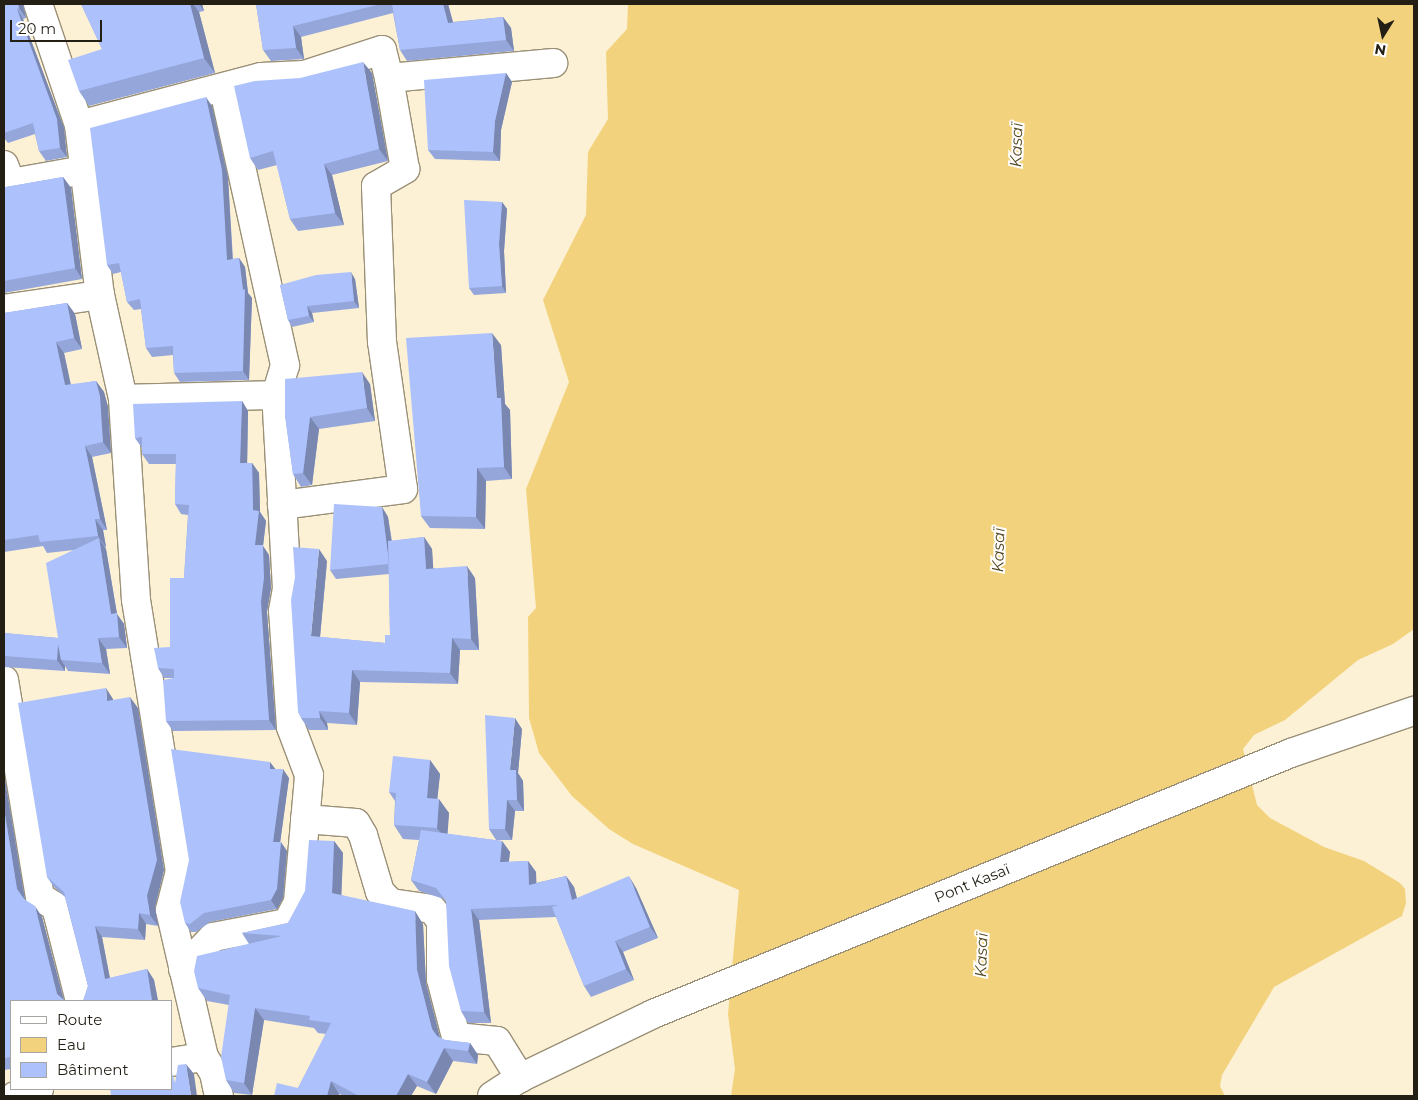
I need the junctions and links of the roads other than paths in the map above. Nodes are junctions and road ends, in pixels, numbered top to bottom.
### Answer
1 (46, 6) edge
2 (553, 63) dead end
3 (389, 78) junction
4 (224, 89) junction
5 (79, 126) junction
6 (4, 165) edge
7 (84, 170) junction
8 (100, 295) junction
9 (4, 309) edge
10 (276, 395) junction
11 (123, 400) junction
12 (282, 505) junction
13 (4, 680) edge
14 (1414, 711) edge
15 (305, 819) junction
16 (184, 969) junction
17 (80, 1000) edge
18 (204, 1057) junction
19 (172, 1062) edge
20 (520, 1078) junction
21 (36, 1090) edge
22 (15, 1096) edge
23 (219, 1096) edge
24 (492, 1096) edge

1 - 5 street
2 - 3 street
3 - 4 street
3 - 12 street
4 - 5 street
4 - 10 street
5 - 7 street
6 - 7 street
7 - 8 street
8 - 9 street
8 - 11 street
10 - 11 street
10 - 12 street
11 - 16 street
12 - 15 street
13 - 17 street
14 - 20 street, Pont Kasaï
15 - 16 street
15 - 20 street
16 - 18 street
18 - 19 street
18 - 23 street
20 - 24 street, Pont Kasaï
21 - 22 street

